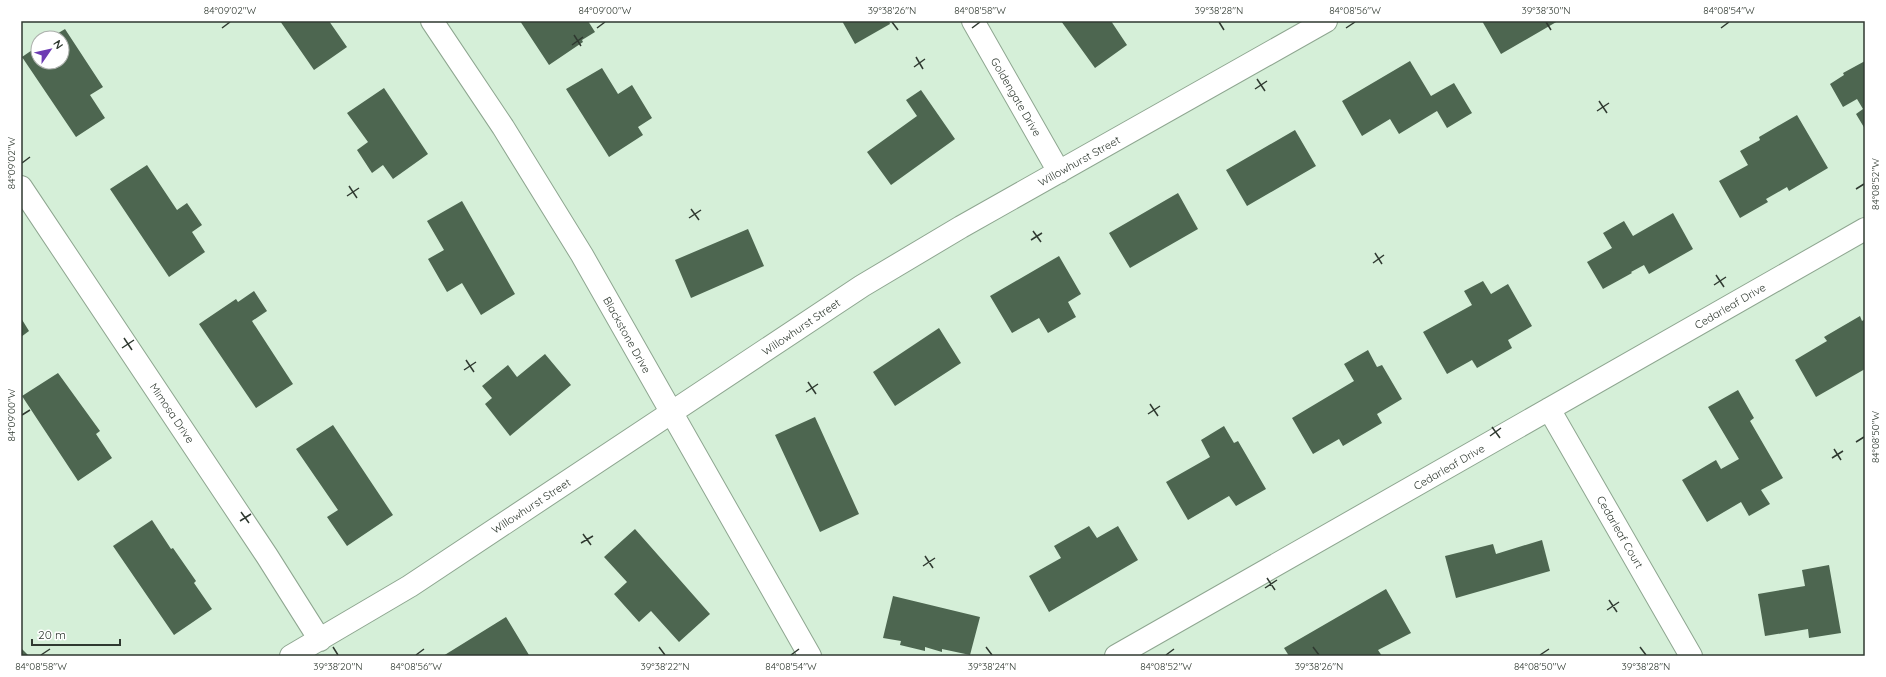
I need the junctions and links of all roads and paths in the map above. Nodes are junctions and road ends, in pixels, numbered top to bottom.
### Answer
1 (432, 21) edge
2 (973, 21) edge
3 (1326, 21) edge
4 (1059, 172) junction
5 (21, 187) edge
6 (1865, 230) edge
7 (1549, 409) junction
8 (671, 414) junction
9 (320, 640) junction
10 (291, 656) edge
11 (810, 656) edge
12 (1116, 656) edge
13 (1691, 656) edge

1 - 8 street, Blackstone Drive
2 - 4 street, Goldengate Drive
3 - 4 street, Willowhurst Street
4 - 8 street, Willowhurst Street
5 - 9 street, Mimosa Drive
6 - 7 street, Cedarleaf Drive
7 - 12 street, Cedarleaf Drive
7 - 13 street, Cedarleaf Court
8 - 9 street, Willowhurst Street
8 - 11 street, Blackstone Drive
9 - 10 street, Willowhurst Street

